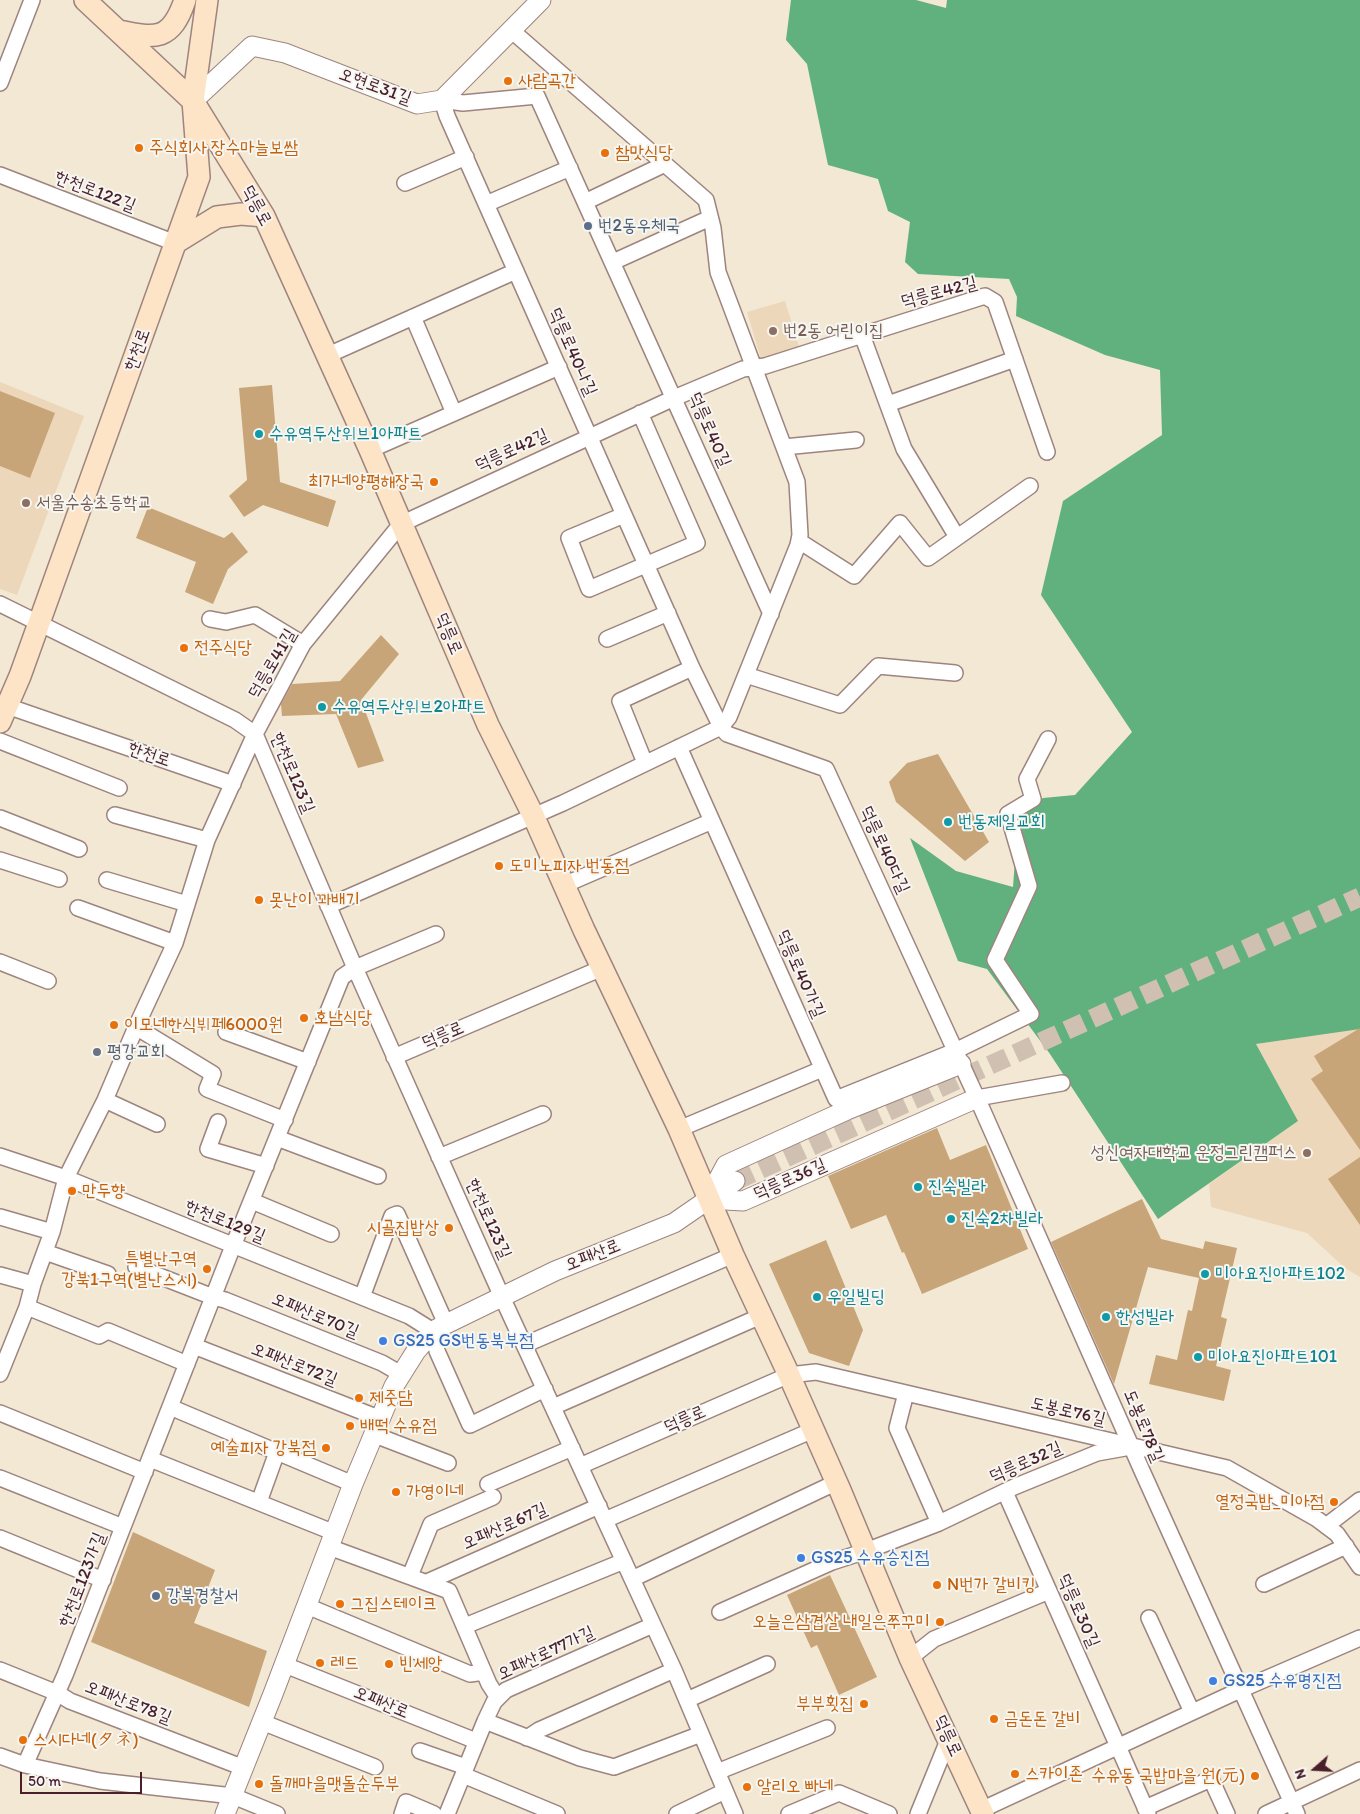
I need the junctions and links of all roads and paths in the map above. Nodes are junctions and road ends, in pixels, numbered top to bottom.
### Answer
1 (32, 0) edge
2 (85, 0) edge
3 (185, 0) edge
4 (207, 0) edge
5 (541, 0) edge
6 (511, 30) junction
7 (119, 31) junction
8 (5, 54) edge
9 (0, 83) edge
10 (442, 100) junction
11 (193, 101) junction
12 (466, 157) junction
13 (665, 164) junction
14 (570, 168) junction
15 (0, 175) edge
16 (405, 183) dead end
17 (586, 202) junction
18 (486, 204) junction
19 (264, 216) junction
20 (710, 218) junction
21 (176, 243) junction
22 (613, 262) junction
23 (516, 271) junction
24 (413, 317) junction
25 (862, 335) junction
26 (326, 356) junction
27 (1015, 359) junction
28 (559, 367) junction
29 (754, 367) junction
30 (674, 398) junction
31 (888, 404) junction
32 (454, 413) junction
33 (640, 413) junction
34 (590, 436) junction
35 (856, 440) dead end
36 (784, 447) junction
37 (370, 450) junction
38 (1047, 452) dead end
39 (1030, 486) dead end
40 (624, 515) junction
41 (401, 524) junction
42 (957, 537) junction
43 (799, 541) junction
44 (646, 564) junction
45 (0, 604) edge
46 (668, 613) junction
47 (771, 614) junction
48 (210, 619) dead end
49 (40, 622) junction
50 (607, 639) dead end
51 (303, 644) junction
52 (692, 668) junction
53 (955, 673) dead end
54 (746, 674) junction
55 (6, 701) edge
56 (721, 727) junction
57 (255, 734) junction
58 (1048, 739) dead end
59 (0, 740) edge
60 (679, 747) junction
61 (645, 763) junction
62 (233, 784) junction
63 (119, 788) dead end
64 (533, 815) junction
65 (115, 816) dead end
66 (0, 818) edge
67 (712, 821) junction
68 (208, 840) junction
69 (79, 849) dead end
70 (0, 860) edge
71 (59, 879) dead end
72 (107, 880) dead end
73 (564, 885) junction
74 (188, 904) junction
75 (328, 906) junction
76 (78, 908) dead end
77 (436, 934) dead end
78 (175, 944) junction
79 (0, 962) edge
80 (354, 968) junction
81 (602, 968) junction
82 (48, 981) dead end
83 (136, 1027) junction
84 (226, 1032) dead end
85 (394, 1057) junction
86 (958, 1058) junction
87 (308, 1062) junction
88 (822, 1069) junction
89 (1062, 1083) dead end
90 (977, 1098) junction
91 (105, 1100) junction
92 (543, 1114) dead end
93 (285, 1120) junction
94 (218, 1122) dead end
95 (157, 1124) dead end
96 (679, 1130) junction
97 (277, 1138) junction
98 (0, 1156) edge
99 (439, 1157) junction
100 (266, 1166) junction
101 (378, 1176) dead end
102 (66, 1178) junction
103 (735, 1181) tunnel mouth
104 (708, 1198) junction
105 (252, 1201) junction
106 (0, 1217) edge
107 (52, 1232) junction
108 (331, 1234) dead end
109 (233, 1246) junction
110 (45, 1252) junction
111 (733, 1255) junction
112 (136, 1267) dead end
113 (108, 1274) dead end
114 (0, 1275) edge
115 (33, 1284) junction
116 (213, 1297) junction
117 (362, 1297) junction
118 (502, 1297) junction
119 (26, 1307) junction
120 (761, 1316) junction
121 (440, 1328) junction
122 (524, 1345) junction
123 (194, 1346) junction
124 (187, 1364) junction
125 (0, 1374) edge
126 (402, 1374) junction
127 (789, 1375) junction
128 (545, 1389) junction
129 (906, 1393) junction
130 (170, 1407) junction
131 (553, 1407) junction
132 (0, 1413) edge
133 (378, 1427) junction
134 (813, 1430) junction
135 (1132, 1446) junction
136 (572, 1448) junction
137 (278, 1452) junction
138 (448, 1463) dead end
139 (147, 1465) junction
140 (580, 1466) junction
141 (0, 1478) edge
142 (837, 1482) junction
143 (353, 1484) junction
144 (1004, 1492) junction
145 (1360, 1500) edge
146 (258, 1502) junction
147 (602, 1513) junction
148 (939, 1523) junction
149 (1326, 1526) junction
150 (124, 1527) junction
151 (0, 1538) edge
152 (332, 1540) junction
153 (1346, 1546) junction
154 (866, 1551) junction
155 (624, 1561) junction
156 (1360, 1567) edge
157 (410, 1576) junction
158 (103, 1580) junction
159 (632, 1580) junction
160 (427, 1582) junction
161 (1264, 1584) dead end
162 (1049, 1591) junction
163 (307, 1606) junction
164 (720, 1612) dead end
165 (1149, 1618) dead end
166 (653, 1625) junction
167 (465, 1626) junction
168 (1360, 1638) edge
169 (910, 1658) junction
170 (767, 1664) dead end
171 (285, 1665) junction
172 (0, 1670) edge
173 (674, 1670) junction
174 (484, 1672) junction
175 (1240, 1690) junction
176 (57, 1694) junction
177 (498, 1698) junction
178 (687, 1700) junction
179 (1192, 1712) junction
180 (485, 1721) junction
181 (262, 1722) junction
182 (827, 1728) dead end
183 (701, 1734) junction
184 (527, 1738) junction
185 (949, 1738) junction
186 (476, 1741) junction
187 (1118, 1746) junction
188 (420, 1751) dead end
189 (0, 1756) edge
190 (25, 1765) junction
191 (375, 1767) dead end
192 (244, 1768) junction
193 (1360, 1770) edge
194 (464, 1771) junction
195 (717, 1772) junction
196 (725, 1791) junction
197 (232, 1796) junction
198 (404, 1808) edge
199 (1295, 1808) edge
200 (1147, 1811) edge
201 (982, 1812) edge
202 (225, 1814) edge
203 (277, 1814) edge
204 (434, 1814) edge
205 (447, 1814) edge
206 (557, 1814) edge
207 (676, 1814) edge
208 (735, 1814) edge
209 (789, 1814) edge
210 (889, 1814) edge
211 (918, 1814) edge
212 (1227, 1814) edge
213 (1266, 1814) edge

1 - 8 street
2 - 7 main road, 덕릉로
3 - 7 main road
4 - 11 main road, 한천로
5 - 6 street
6 - 10 street
6 - 13 street
7 - 11 main road, 덕릉로
8 - 9 street
10 - 11 street, 오현로31길
10 - 12 street, 덕릉로40나길
10 - 14 street, 덕릉로40길
11 - 19 main road, 덕릉로
11 - 21 main road, 한천로
12 - 16 street
12 - 18 street, 덕릉로40나길
13 - 17 street
13 - 20 street
14 - 17 street, 덕릉로40길
14 - 18 street
15 - 21 street, 한천로122길
17 - 22 street, 덕릉로40길
18 - 23 street, 덕릉로40나길
19 - 21 main road
19 - 26 main road, 덕릉로
20 - 22 street
20 - 29 street
21 - 49 main road, 한천로
22 - 30 street, 덕릉로40길
23 - 24 street
23 - 28 street, 덕릉로40나길
24 - 26 street
24 - 32 street
25 - 27 street, 덕릉로42길
25 - 29 street, 덕릉로42길
25 - 31 street
26 - 37 main road, 덕릉로
27 - 31 street
27 - 38 street, 덕릉로42길
28 - 32 street
28 - 34 street, 덕릉로40나길
29 - 30 street, 덕릉로42길
29 - 36 street
30 - 33 street, 덕릉로42길
30 - 47 street, 덕릉로40길
31 - 42 street
32 - 37 street
33 - 34 street, 덕릉로42길
33 - 44 street
34 - 40 street, 덕릉로40나길
34 - 41 street, 덕릉로42길
35 - 36 street
36 - 43 street
37 - 41 main road, 덕릉로
39 - 42 street
40 - 44 street, 덕릉로40나길
40 - 44 street
41 - 51 street, 덕릉로41길
41 - 64 main road, 덕릉로
42 - 43 street
43 - 47 street
44 - 46 street, 덕릉로40나길
45 - 49 street, 한천로123길
46 - 50 street
46 - 52 street, 덕릉로40나길
47 - 54 street
48 - 51 street
49 - 55 main road, 한천로
49 - 57 street, 한천로123길
51 - 57 street, 덕릉로41길
52 - 56 street, 덕릉로40나길
52 - 61 street
53 - 54 street
54 - 56 street
55 - 62 street, 한천로
56 - 60 street
56 - 86 street, 덕릉로40다길
57 - 62 street, 덕릉로41길
57 - 75 street, 한천로123길
58 - 86 street
59 - 63 street
60 - 61 street
60 - 67 street, 덕릉로40가길
61 - 64 street
62 - 68 street, 덕릉로41길
64 - 73 main road, 덕릉로
64 - 75 street
65 - 68 street
66 - 69 street
67 - 73 street
67 - 88 street, 덕릉로40가길
68 - 74 street, 덕릉로41길
70 - 71 street
72 - 74 street
73 - 81 main road, 덕릉로
74 - 78 street, 덕릉로41길
75 - 80 street, 한천로123길
76 - 78 street
77 - 80 street
78 - 83 street, 덕릉로41길
79 - 82 street
80 - 85 street, 한천로123길
80 - 87 street, 한천로123가길
81 - 85 street, 덕릉로
81 - 96 main road, 덕릉로
83 - 91 street, 덕릉로41길
83 - 93 street
84 - 87 street
85 - 99 street, 한천로123길
86 - 88 street, 덕릉로40가길
86 - 90 street, 도봉로78길
86 - 104 street
87 - 93 street, 한천로123가길
88 - 96 street
89 - 90 street, 덕릉로36길
90 - 104 street, 덕릉로36길
90 - 135 street, 도봉로78길
91 - 95 street
91 - 102 street, 덕릉로41길
92 - 99 street
93 - 97 street, 한천로123가길
94 - 100 street
96 - 104 main road, 덕릉로
97 - 100 street, 한천로123가길
97 - 101 street
98 - 102 street, 한천로129길
99 - 118 street, 한천로123길
100 - 105 street, 한천로123가길
102 - 107 street, 덕릉로41길
102 - 109 street, 한천로129길
103 - 104 street, 오패산로
104 - 111 main road, 덕릉로
104 - 118 street, 오패산로
105 - 108 street
105 - 109 street, 한천로123가길
106 - 107 street
107 - 110 street, 덕릉로41길
109 - 116 street, 한천로123가길
109 - 117 street, 한천로129길
110 - 113 street
110 - 115 street, 덕릉로41길
111 - 120 main road, 덕릉로
111 - 122 street
112 - 116 street, 오패산로70길
114 - 115 street
115 - 119 street, 덕릉로41길
116 - 123 street, 한천로123가길
116 - 126 street, 오패산로70길
117 - 121 street, 한천로129길
117 - 121 street
118 - 121 street, 오패산로
118 - 122 street
119 - 124 street
119 - 125 street, 덕릉로41길
120 - 127 main road, 덕릉로
120 - 131 street
121 - 126 street, 오패산로
121 - 128 street
122 - 128 street
123 - 124 street, 한천로123가길
123 - 133 street, 오패산로72길
124 - 130 street, 한천로123가길
126 - 133 street, 오패산로
127 - 129 street, 도봉로76길
127 - 134 main road, 덕릉로
127 - 140 street, 덕릉로
128 - 131 street
129 - 135 street, 도봉로76길
129 - 148 street
130 - 137 street
130 - 139 street, 한천로123가길
131 - 136 street
132 - 139 street
133 - 138 street
133 - 143 street, 오패산로
134 - 142 main road, 덕릉로
134 - 147 street
135 - 144 street, 덕릉로32길
135 - 149 street, 도봉로76길
135 - 175 street, 도봉로78길
136 - 140 street
136 - 157 street
137 - 143 street
137 - 146 street
139 - 146 street
139 - 150 street, 한천로123가길
140 - 147 street
141 - 150 street
142 - 154 main road, 덕릉로
142 - 159 street
143 - 152 street, 오패산로
144 - 148 street, 덕릉로32길
144 - 162 street, 덕릉로30길
145 - 149 street
146 - 152 street
147 - 155 street
147 - 160 street, 오패산로67길
148 - 154 street, 덕릉로32길
149 - 153 street, 도봉로76길
150 - 158 street, 한천로123가길
151 - 158 street
152 - 157 street
152 - 163 street, 오패산로
153 - 156 street, 도봉로76길
153 - 161 street
154 - 164 street
154 - 169 main road, 덕릉로
155 - 159 street
155 - 167 street
157 - 160 street
158 - 176 street, 한천로123가길
159 - 166 street
160 - 167 street
162 - 169 street
162 - 187 street, 덕릉로30길
163 - 171 street, 오패산로
163 - 174 street
165 - 179 street
166 - 173 street
166 - 177 street, 오패산로77가길
167 - 174 street
168 - 175 street
169 - 185 main road, 덕릉로
170 - 178 street
171 - 181 street, 오패산로
171 - 186 street, 오패산로
172 - 176 street, 오패산로78길
173 - 178 street
173 - 184 street
174 - 177 street
175 - 179 street
175 - 199 street, 도봉로78길
176 - 190 street, 한천로123가길
176 - 192 street, 오패산로78길
177 - 180 street, 오패산로77가길
178 - 183 street
179 - 187 street
180 - 184 street
180 - 186 street, 오패산로77가길
181 - 191 street
181 - 192 street, 오패산로
182 - 195 street
183 - 184 street
183 - 195 street
185 - 201 main road, 덕릉로
185 - 211 street
186 - 194 street, 오패산로77가길
187 - 200 street, 덕릉로30길
187 - 201 street
188 - 194 street
189 - 190 street
190 - 197 street
192 - 197 street, 오패산로
193 - 199 street
194 - 205 street, 오패산로77가길
194 - 206 street
195 - 196 street
196 - 207 street
196 - 208 street
197 - 202 street, 오패산로
197 - 203 street
198 - 204 street
199 - 213 street
200 - 212 street
209 - 210 street

